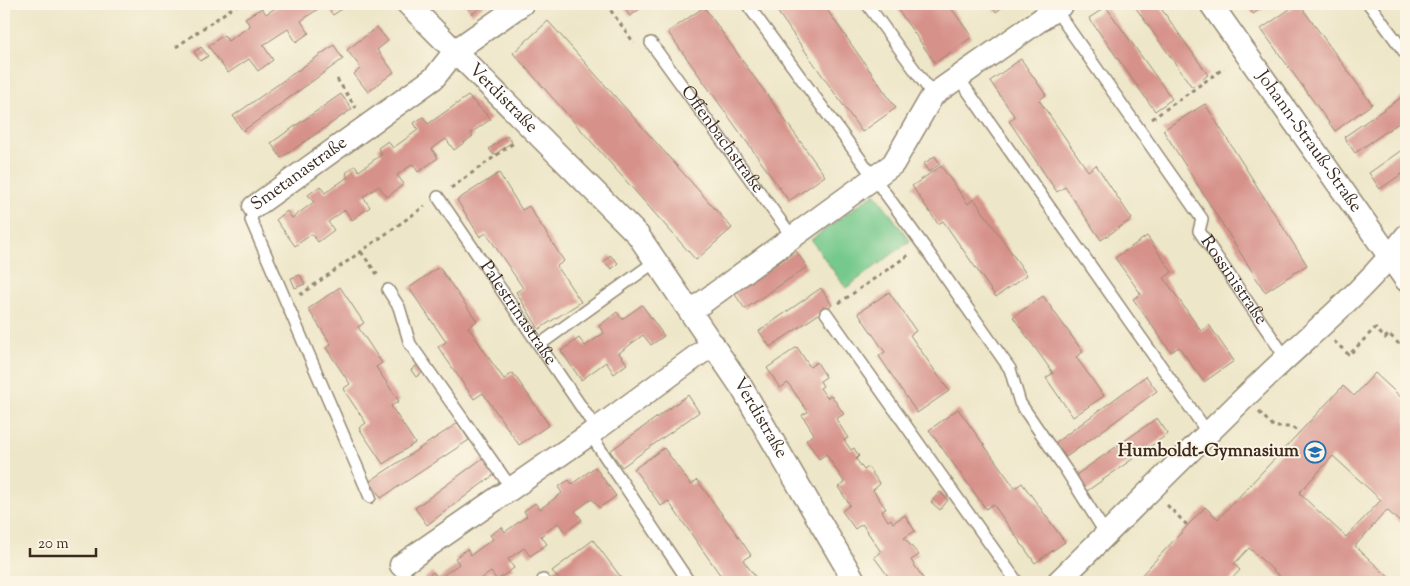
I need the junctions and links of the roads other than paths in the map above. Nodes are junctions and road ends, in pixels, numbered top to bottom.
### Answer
1 (408, 4) edge
2 (522, 4) edge
3 (747, 4) edge
4 (867, 4) edge
5 (1212, 4) edge
6 (1369, 4) edge
7 (1059, 6) edge
8 (650, 43) road end
9 (456, 50) junction
10 (1406, 54) edge
11 (958, 77) junction
12 (933, 95) junction
13 (874, 178) junction
14 (438, 197) road end
15 (254, 207) joint
16 (1406, 236) edge
17 (793, 238) junction
18 (1390, 257) junction
19 (656, 261) junction
20 (1406, 280) edge
21 (388, 290) road end
22 (691, 311) junction
23 (826, 313) dead end
24 (714, 344) junction
25 (540, 345) junction
26 (1286, 358) junction
27 (594, 432) junction
28 (1208, 433) junction
29 (512, 489) junction
30 (370, 498) dead end
31 (1106, 534) junction
32 (404, 574) edge
33 (689, 582) edge
34 (855, 582) edge
35 (1018, 582) edge
36 (1058, 582) edge

1 - 9 street, Verdistraße
2 - 9 street, Smetanastraße
3 - 13 lane
4 - 12 lane
5 - 18 street, Johann-Strauß-Straße
6 - 10 lane
7 - 11 street
7 - 26 lane, Rossinistraße
8 - 17 lane, Offenbachstraße
9 - 15 street, Smetanastraße
9 - 19 street, Verdistraße
11 - 12 street
11 - 28 lane
12 - 13 street
13 - 17 street
13 - 31 lane
14 - 25 lane, Palestrinastraße
15 - 30 lane, Smetanastraße
16 - 18 street
17 - 22 street
18 - 20 street, Johann-Strauß-Straße
18 - 26 street
19 - 22 street, Verdistraße
19 - 25 lane
21 - 29 lane
22 - 24 street, Verdistraße
23 - 35 lane
24 - 27 street
24 - 34 street, Verdistraße
25 - 27 lane, Palestrinastraße
26 - 28 street
27 - 29 street
27 - 33 lane, Palestrinastraße
28 - 31 street
29 - 32 street
31 - 36 street

